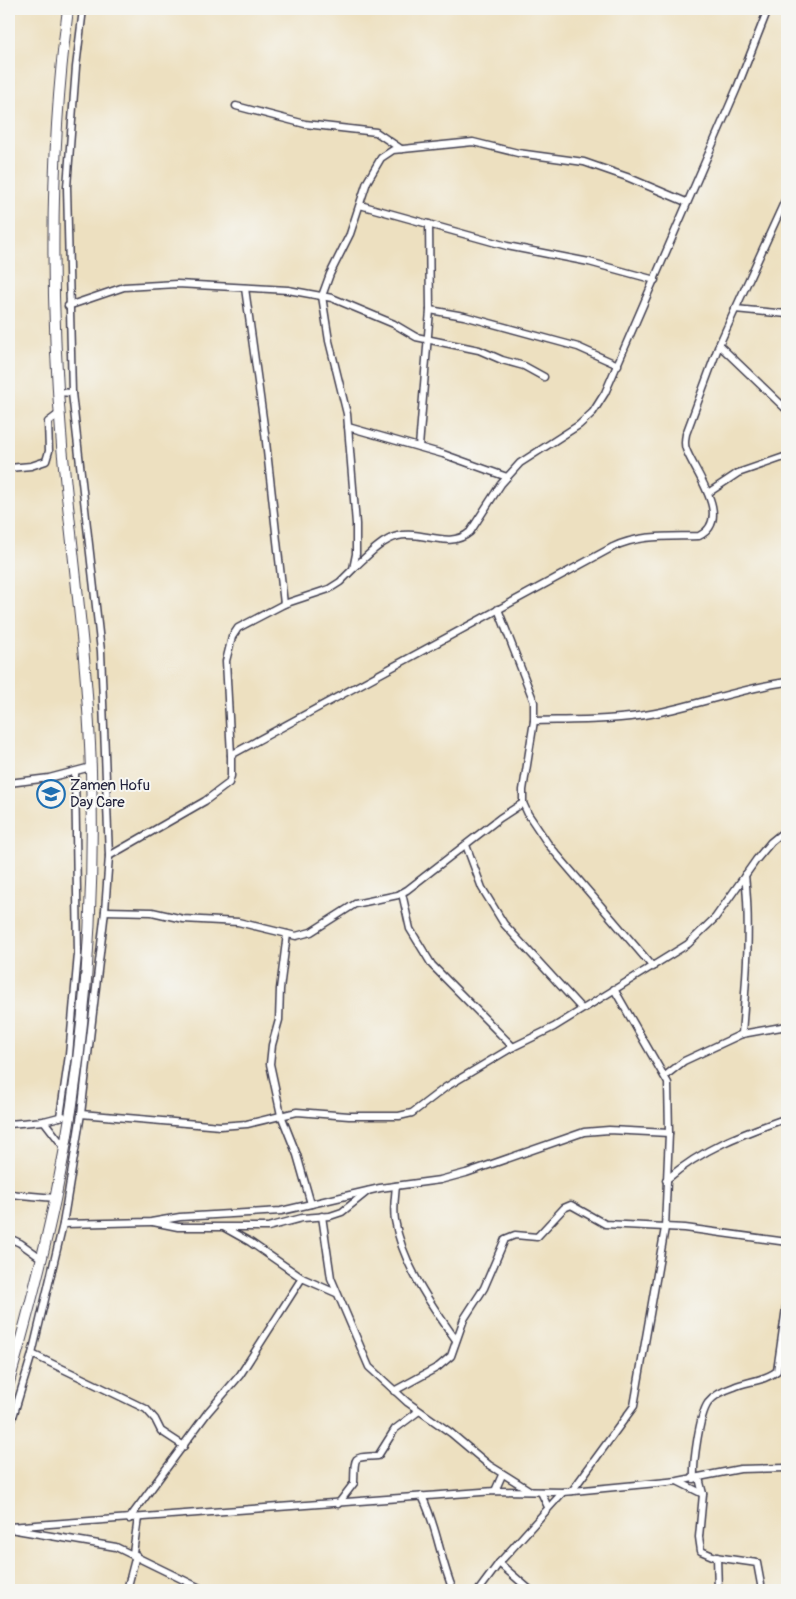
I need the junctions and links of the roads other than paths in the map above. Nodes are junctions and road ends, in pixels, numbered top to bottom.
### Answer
1 (68, 9) edge
2 (83, 9) edge
3 (768, 9) edge
4 (236, 106) dead end
5 (401, 149) junction
6 (787, 196) edge
7 (686, 202) junction
8 (360, 205) junction
9 (429, 224) junction
10 (655, 280) junction
11 (246, 288) junction
12 (322, 296) junction
13 (68, 306) junction
14 (735, 309) junction
15 (430, 310) junction
16 (787, 314) edge
17 (427, 340) junction
18 (719, 345) junction
19 (618, 365) junction
20 (544, 377) dead end
21 (58, 392) junction
22 (72, 393) junction
23 (787, 410) edge
24 (60, 413) junction
25 (348, 427) junction
26 (419, 448) junction
27 (787, 456) edge
28 (9, 468) edge
29 (507, 477) junction
30 (708, 493) junction
31 (353, 569) junction
32 (284, 604) junction
33 (498, 609) junction
34 (787, 682) edge
35 (534, 721) junction
36 (231, 755) junction
37 (91, 767) junction
38 (75, 772) junction
39 (9, 783) edge
40 (523, 803) junction
41 (787, 829) edge
42 (466, 845) junction
43 (109, 856) junction
44 (745, 875) junction
45 (402, 893) junction
46 (105, 910) junction
47 (287, 934) junction
48 (653, 967) junction
49 (614, 989) junction
50 (581, 1008) junction
51 (787, 1026) edge
52 (742, 1034) junction
53 (513, 1047) junction
54 (665, 1076) junction
55 (81, 1114) junction
56 (281, 1115) junction
57 (65, 1116) junction
58 (787, 1118) edge
59 (44, 1121) junction
60 (9, 1124) edge
61 (669, 1133) junction
62 (64, 1147) junction
63 (666, 1180) junction
64 (396, 1186) junction
65 (369, 1190) junction
66 (9, 1194) edge
67 (55, 1198) junction
68 (311, 1204) junction
69 (322, 1216) junction
70 (151, 1222) junction
71 (63, 1224) junction
72 (224, 1228) junction
73 (665, 1228) junction
74 (9, 1238) edge
75 (787, 1242) edge
76 (42, 1258) junction
77 (302, 1278) junction
78 (336, 1293) junction
79 (787, 1301) edge
80 (456, 1340) junction
81 (32, 1354) junction
82 (9, 1382) edge
83 (394, 1390) junction
84 (419, 1411) junction
85 (9, 1430) edge
86 (184, 1446) junction
87 (787, 1468) edge
88 (502, 1475) junction
89 (697, 1479) junction
90 (678, 1481) junction
91 (495, 1491) junction
92 (530, 1491) junction
93 (572, 1491) junction
94 (541, 1492) junction
95 (563, 1492) junction
96 (704, 1494) junction
97 (422, 1496) junction
98 (337, 1504) junction
99 (548, 1507) junction
100 (138, 1518) junction
101 (129, 1519) junction
102 (9, 1528) edge
103 (134, 1554) junction
104 (717, 1557) junction
105 (499, 1563) junction
106 (127, 1590) edge
107 (204, 1590) edge
108 (453, 1590) edge
109 (479, 1590) edge
110 (530, 1590) edge
111 (718, 1590) edge
112 (762, 1590) edge

1 - 21 main road
2 - 13 street
3 - 7 street
4 - 5 street
5 - 7 street
5 - 8 street
6 - 14 street
7 - 10 street
8 - 9 street
8 - 12 street
9 - 10 street
9 - 15 street
10 - 19 street
11 - 12 street
11 - 13 street
11 - 32 street
12 - 17 street
12 - 25 street
13 - 22 street
14 - 16 street
14 - 18 street
15 - 17 street
15 - 19 street
17 - 20 street
17 - 26 street
18 - 23 street
18 - 30 street
19 - 29 street
21 - 22 street
21 - 24 main road
22 - 43 street
24 - 28 street
24 - 37 main road
25 - 26 street
25 - 31 street
26 - 29 street
27 - 30 street
29 - 31 street
30 - 33 street
31 - 32 street
32 - 36 street
33 - 35 street
33 - 36 street
34 - 35 street
35 - 40 street
36 - 43 street
37 - 38 street
37 - 57 main road
38 - 39 street
38 - 57 street
40 - 42 street
40 - 48 street
41 - 44 street
42 - 45 street
42 - 50 street
43 - 46 street
44 - 48 street
44 - 52 street
45 - 47 street
45 - 53 street
46 - 47 street
46 - 55 street
47 - 56 street
48 - 49 street
49 - 50 street
49 - 54 street
50 - 53 street
51 - 52 street
52 - 54 street
53 - 56 street
54 - 61 street
55 - 56 street
55 - 71 street
56 - 68 street
57 - 59 street
57 - 62 main road
58 - 63 street
59 - 60 street
59 - 62 street
61 - 63 street
61 - 64 street
62 - 67 main road
63 - 73 street
64 - 65 street
64 - 80 street
65 - 68 street
65 - 69 street
66 - 67 street
67 - 76 main road
68 - 70 street
69 - 72 street
69 - 78 street
70 - 71 street
70 - 72 street
71 - 81 street
72 - 77 street
73 - 75 street
73 - 80 street
73 - 93 street
74 - 76 street
76 - 82 main road
77 - 78 street
77 - 86 street
78 - 83 street
79 - 89 street
80 - 83 street
81 - 85 street
81 - 86 street
83 - 84 street
84 - 88 street
84 - 98 street
86 - 101 street
87 - 89 street
88 - 91 street
88 - 92 street
89 - 90 street
89 - 96 street
90 - 93 street
90 - 96 street
91 - 92 street
91 - 97 street
92 - 94 street
93 - 95 street
94 - 95 street
94 - 99 street
95 - 99 street
96 - 104 street
97 - 98 street
97 - 108 street
98 - 100 street
99 - 105 street
100 - 101 street
100 - 103 street
101 - 102 street
102 - 103 street
103 - 106 street
103 - 107 street
104 - 111 street
104 - 112 street
105 - 109 street
105 - 110 street

